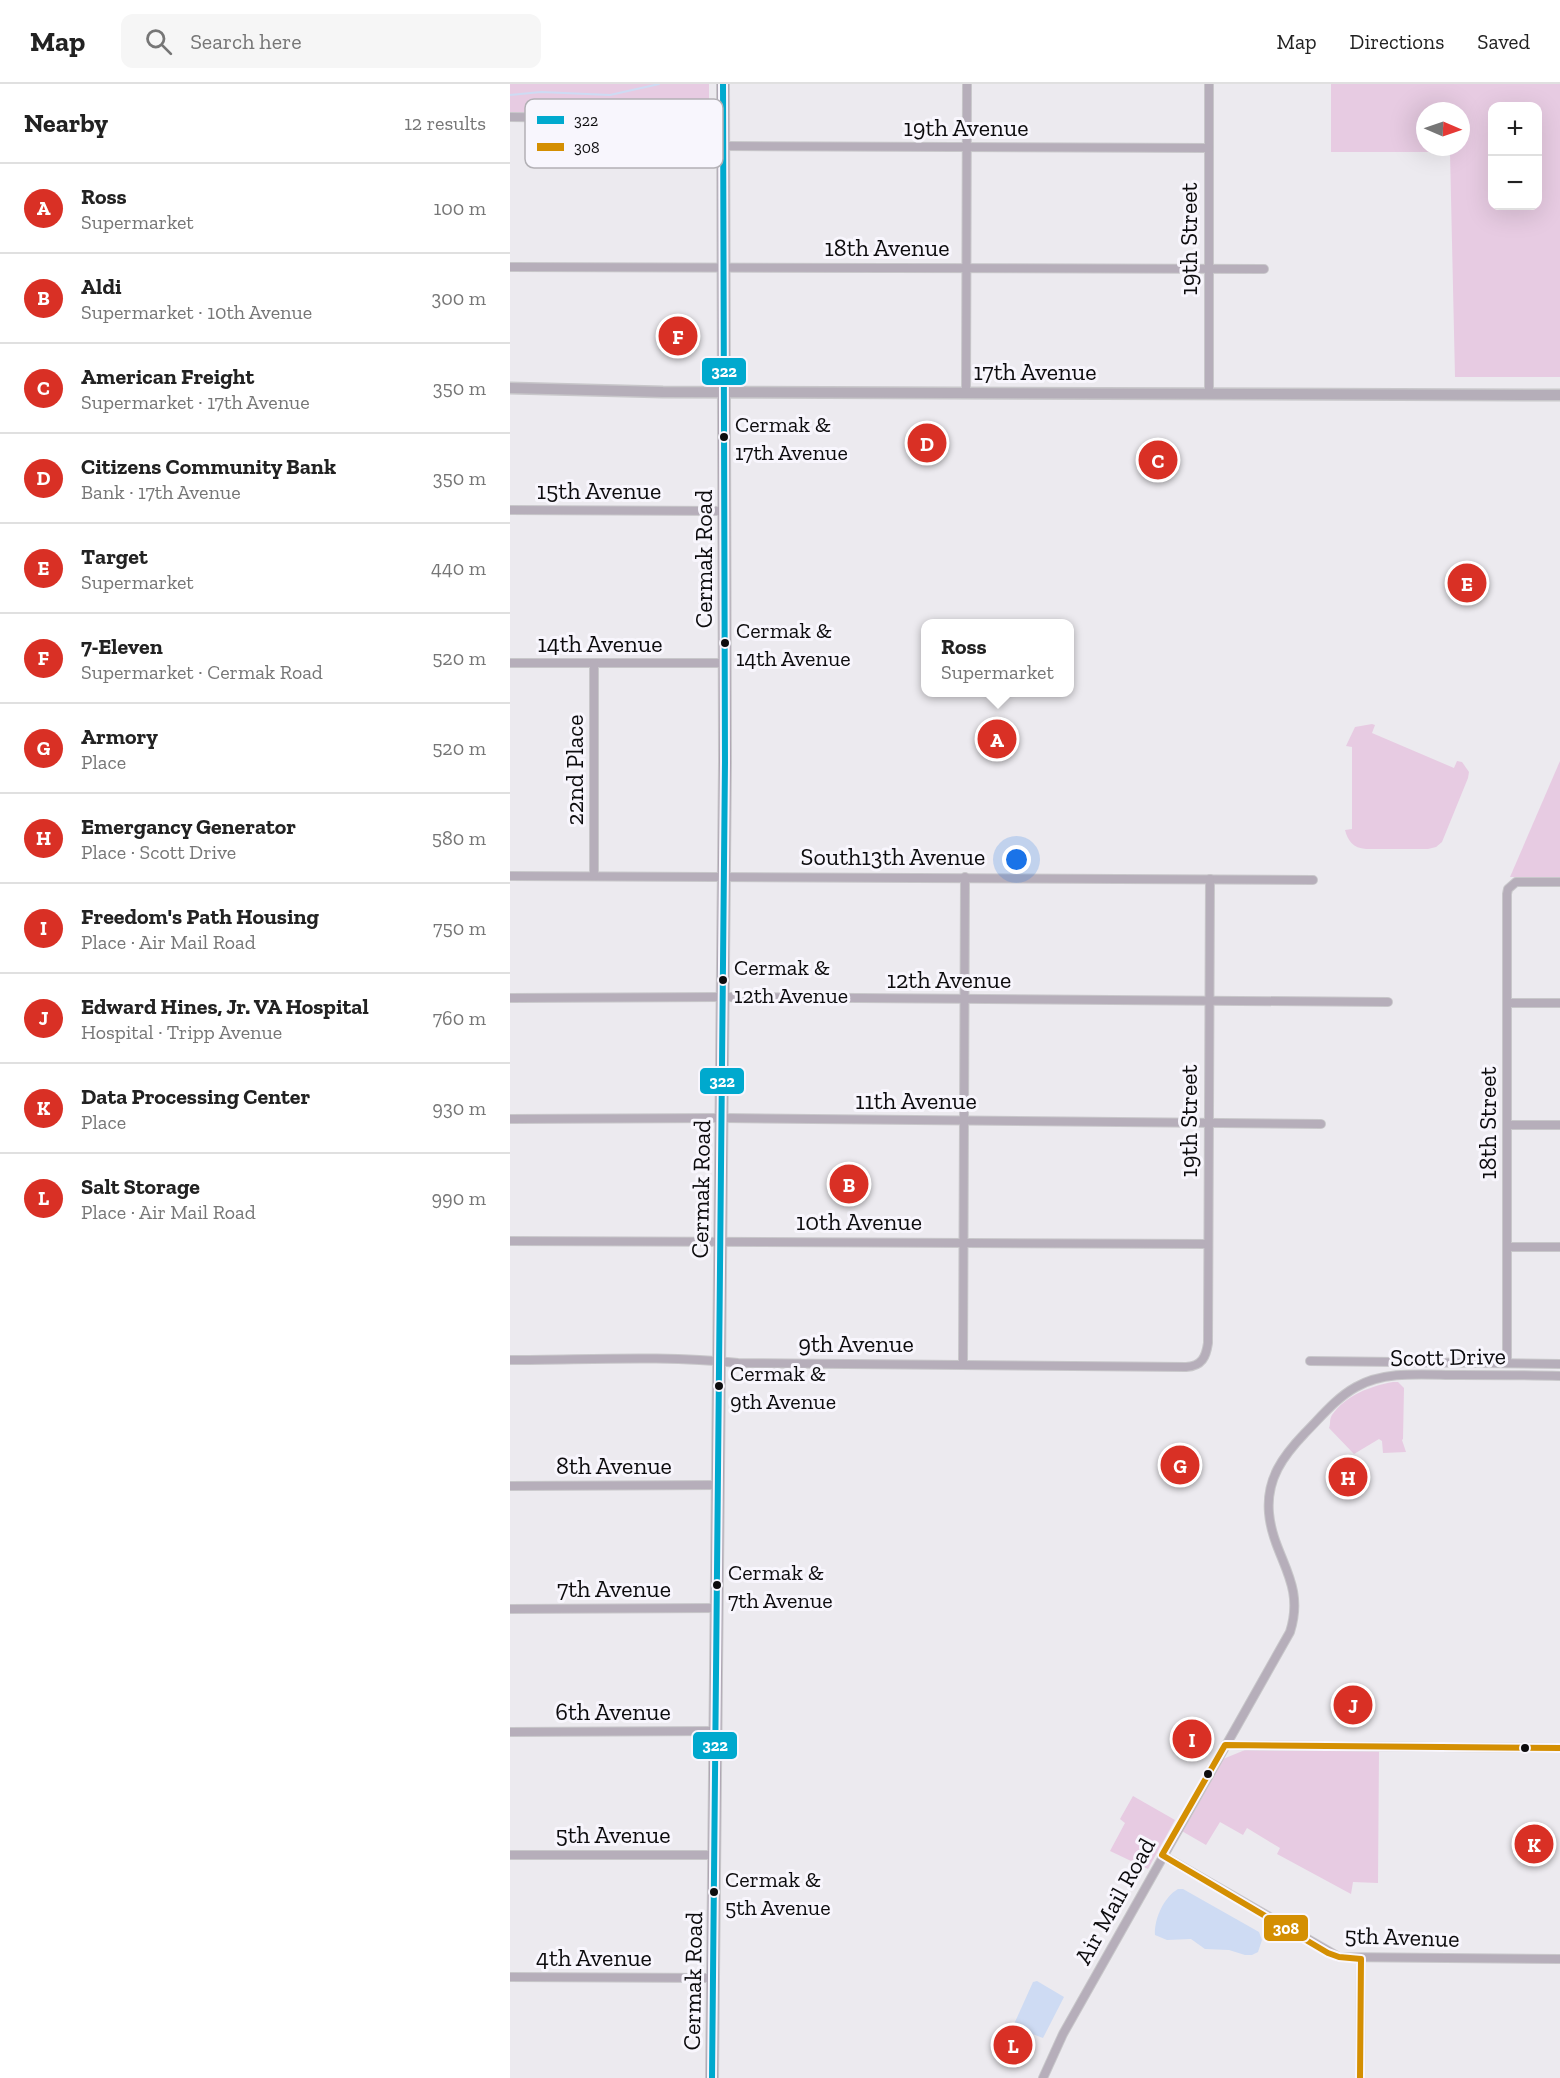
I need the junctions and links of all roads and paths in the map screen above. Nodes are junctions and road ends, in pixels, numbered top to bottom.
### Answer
1 (723, 84) edge
2 (967, 84) edge
3 (1209, 84) edge
4 (510, 117) edge
5 (525, 117) edge
6 (723, 146) junction
7 (966, 148) junction
8 (1209, 148) junction
9 (510, 267) edge
10 (723, 267) junction
11 (966, 268) junction
12 (1209, 269) junction
13 (1264, 269) dead end
14 (510, 388) edge
15 (723, 392) junction
16 (966, 393) junction
17 (1209, 394) junction
18 (1560, 395) edge
19 (510, 510) edge
20 (725, 511) junction
21 (510, 663) edge
22 (594, 663) junction
23 (725, 663) junction
24 (510, 876) edge
25 (594, 876) junction
26 (724, 876) junction
27 (965, 877) junction
28 (1210, 879) junction
29 (1313, 880) dead end
30 (1560, 882) edge
31 (510, 998) edge
32 (723, 998) junction
33 (965, 1000) junction
34 (1210, 1001) junction
35 (1388, 1002) dead end
36 (1507, 1003) junction
37 (1560, 1003) edge
38 (723, 1118) junction
39 (510, 1119) edge
40 (965, 1121) junction
41 (1208, 1123) junction
42 (1321, 1124) dead end
43 (1507, 1125) junction
44 (1560, 1125) edge
45 (510, 1241) edge
46 (721, 1241) junction
47 (964, 1243) junction
48 (1208, 1244) junction
49 (1507, 1247) junction
50 (1560, 1247) edge
51 (510, 1360) edge
52 (720, 1361) junction
53 (1310, 1361) dead end
54 (1201, 1362) joint
55 (1506, 1363) junction
56 (963, 1364) junction
57 (1560, 1364) edge
58 (1560, 1376) edge
59 (719, 1485) junction
60 (510, 1486) edge
61 (718, 1608) junction
62 (510, 1609) edge
63 (717, 1731) junction
64 (510, 1732) edge
65 (1225, 1745) junction
66 (1560, 1748) edge
67 (510, 1855) edge
68 (716, 1855) junction
69 (1162, 1856) junction
70 (1361, 1959) junction
71 (1560, 1959) edge
72 (510, 1977) edge
73 (715, 1978) junction
74 (712, 2078) edge
75 (1044, 2078) edge
76 (1360, 2078) edge

1 - 6 main road, Cermak Road
2 - 7 street
3 - 8 street, 19th Street
4 - 5 street
6 - 7 street, 19th Avenue
6 - 10 main road, Cermak Road
7 - 8 street, 19th Avenue
7 - 11 street
8 - 12 street, 19th Street
9 - 10 street, 18th Avenue
10 - 11 street, 18th Avenue
10 - 15 main road, Cermak Road
11 - 12 street, 18th Avenue
11 - 16 street
12 - 13 street, 18th Avenue
12 - 17 street, 19th Street
14 - 15 street, 17th Avenue
15 - 16 street, 17th Avenue
15 - 20 main road, Cermak Road
16 - 17 street, 17th Avenue
17 - 18 street, 17th Avenue
19 - 20 street, 15th Avenue
20 - 23 main road, Cermak Road
21 - 22 street, 14th Avenue
22 - 23 street, 14th Avenue
22 - 25 street, 22nd Place
23 - 26 main road, Cermak Road
24 - 25 street, South13th Avenue
25 - 26 street, South13th Avenue
26 - 27 street, South13th Avenue
26 - 32 main road, Cermak Road
27 - 28 street, South13th Avenue
27 - 33 street
28 - 29 street, South13th Avenue
28 - 34 street, 19th Street
30 - 36 street, 18th Street
31 - 32 street, 12th Avenue
32 - 33 street, 12th Avenue
32 - 38 main road, Cermak Road
33 - 34 street, 12th Avenue
33 - 40 street
34 - 35 street, 12th Avenue
34 - 41 street, 19th Street
36 - 37 street
36 - 43 street, 18th Street
38 - 39 street, 11th Avenue
38 - 40 street, 11th Avenue
38 - 46 main road, Cermak Road
40 - 41 street, 11th Avenue
40 - 47 street
41 - 42 street, 11th Avenue
41 - 48 street, 19th Street
43 - 44 street
43 - 49 street, 18th Street
45 - 46 street, 10th Avenue
46 - 47 street, 10th Avenue
46 - 52 main road, Cermak Road
47 - 48 street, 10th Avenue
47 - 56 street
48 - 54 street, 19th Street
49 - 50 street
49 - 55 street, 18th Street
51 - 52 street, 9th Avenue
52 - 56 street, 9th Avenue
52 - 59 main road, Cermak Road
53 - 55 street
54 - 56 street, 9th Avenue
55 - 57 street
58 - 65 street, Scott Drive
59 - 60 street, 8th Avenue
59 - 61 main road, Cermak Road
61 - 62 street, 7th Avenue
61 - 63 main road, Cermak Road
63 - 64 street, 6th Avenue
63 - 68 main road, Cermak Road
65 - 66 street
65 - 69 street, Air Mail Road
67 - 68 street, 5th Avenue
68 - 73 main road, Cermak Road
69 - 70 street, 5th Avenue
69 - 75 street, Air Mail Road
70 - 71 street, 5th Avenue
70 - 76 street
72 - 73 street, 4th Avenue
73 - 74 main road, Cermak Road

